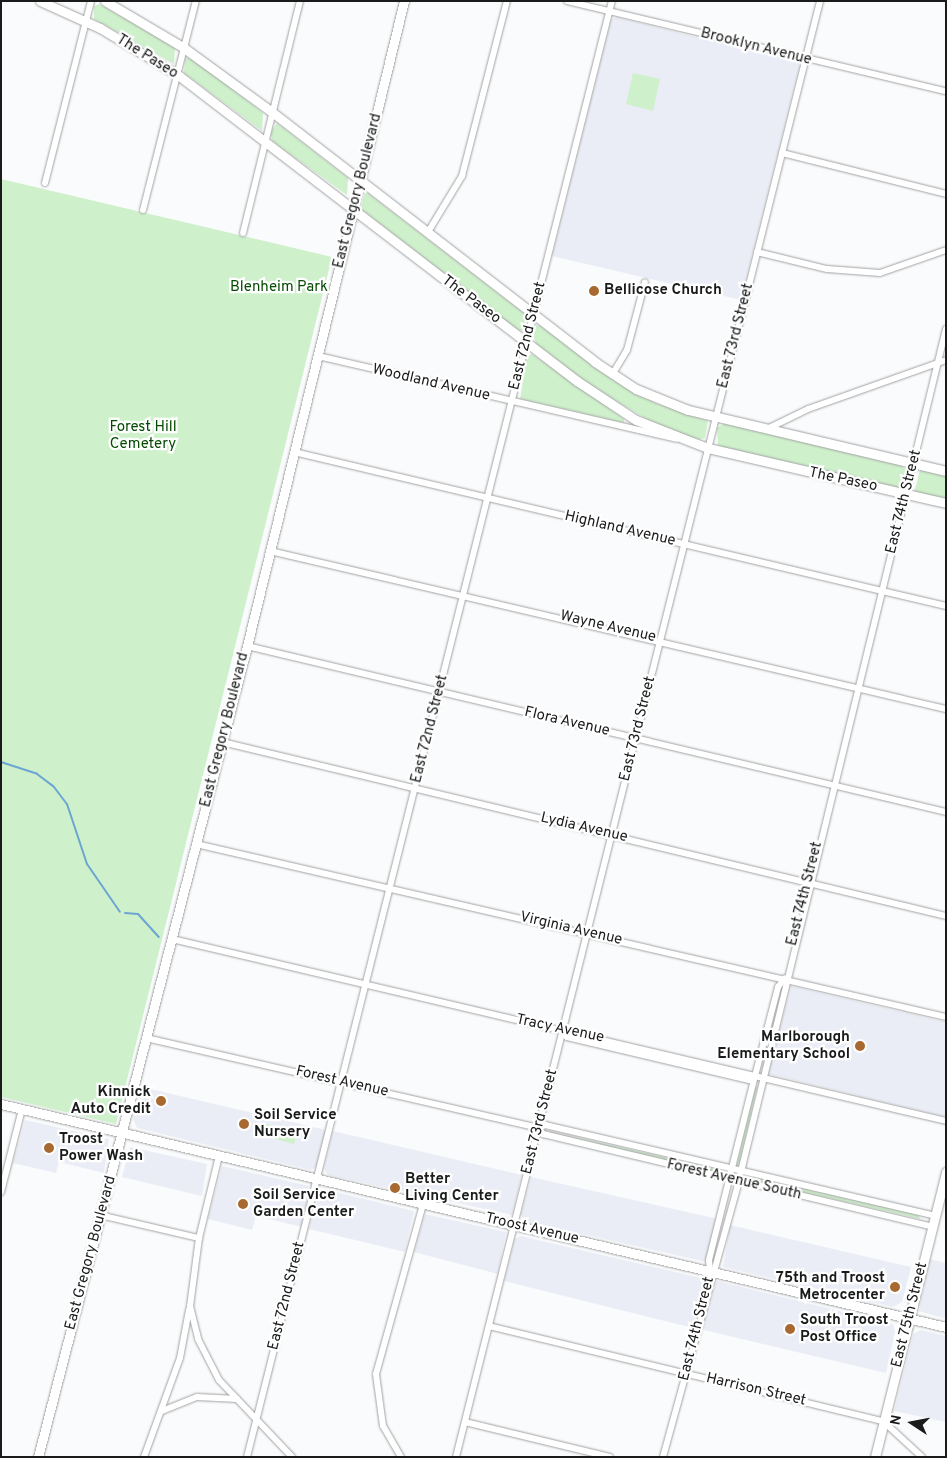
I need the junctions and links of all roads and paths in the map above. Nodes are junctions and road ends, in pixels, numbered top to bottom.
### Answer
1 (40, 1) edge
2 (91, 1) edge
3 (104, 1) edge
4 (196, 1) edge
5 (300, 1) edge
6 (404, 1) edge
7 (507, 1) edge
8 (567, 1) edge
9 (612, 1) edge
10 (820, 1) edge
11 (610, 11) junction
12 (86, 21) junction
13 (184, 48) junction
14 (806, 59) junction
15 (178, 75) junction
16 (946, 91) edge
17 (272, 112) junction
18 (265, 141) junction
19 (782, 153) junction
20 (360, 179) junction
21 (45, 184) dead end
22 (946, 194) edge
23 (143, 210) dead end
24 (353, 210) junction
25 (428, 232) junction
26 (242, 233) dead end
27 (946, 250) edge
28 (757, 252) junction
29 (645, 282) dead end
30 (534, 314) junction
31 (946, 330) edge
32 (526, 342) junction
33 (318, 356) junction
34 (946, 360) edge
35 (938, 362) junction
36 (612, 375) junction
37 (511, 401) junction
38 (716, 417) junction
39 (766, 430) junction
40 (690, 442) junction
41 (708, 448) junction
42 (294, 452) junction
43 (913, 463) junction
44 (946, 471) edge
45 (906, 494) junction
46 (486, 497) junction
47 (946, 504) edge
48 (685, 544) junction
49 (270, 551) junction
50 (882, 591) junction
51 (463, 594) junction
52 (946, 606) edge
53 (661, 639) junction
54 (247, 646) junction
55 (858, 687) junction
56 (440, 692) junction
57 (946, 708) edge
58 (636, 739) junction
59 (222, 742) junction
60 (833, 785) junction
61 (416, 788) junction
62 (946, 812) edge
63 (612, 834) junction
64 (196, 844) junction
65 (808, 882) junction
66 (391, 887) junction
67 (946, 916) edge
68 (588, 933) junction
69 (172, 939) junction
70 (784, 978) junction
71 (366, 985) junction
72 (946, 1017) edge
73 (563, 1031) junction
74 (146, 1038) junction
75 (755, 1076) junction
76 (763, 1078) junction
77 (341, 1081) junction
78 (1, 1104) edge
79 (22, 1109) junction
80 (946, 1121) edge
81 (538, 1128) junction
82 (122, 1133) junction
83 (219, 1156) junction
84 (733, 1169) junction
85 (741, 1171) junction
86 (946, 1172) edge
87 (316, 1178) junction
88 (730, 1179) junction
89 (738, 1181) junction
90 (1, 1192) edge
91 (423, 1204) junction
92 (100, 1215) junction
93 (935, 1216) junction
94 (515, 1225) junction
95 (932, 1226) junction
96 (199, 1238) junction
97 (710, 1271) junction
98 (190, 1306) junction
99 (909, 1318) junction
100 (489, 1326) junction
101 (946, 1327) edge
102 (686, 1373) junction
103 (237, 1399) junction
104 (162, 1411) junction
105 (257, 1420) junction
106 (884, 1421) junction
107 (465, 1422) junction
108 (38, 1457) edge
109 (144, 1457) edge
110 (248, 1457) edge
111 (292, 1457) edge
112 (400, 1457) edge
113 (456, 1457) edge
114 (610, 1457) edge
115 (663, 1457) edge
116 (875, 1457) edge
117 (922, 1457) edge

1 - 12 main road, The Paseo
2 - 12 street
3 - 13 main road, The Paseo
4 - 13 street
5 - 17 street
6 - 20 main road, East Gregory Boulevard
7 - 25 street
8 - 11 street, Brooklyn Avenue
9 - 11 street, East 72nd Street
10 - 14 street, East 73rd Street
11 - 14 street, Brooklyn Avenue
11 - 30 street, East 72nd Street
12 - 15 main road, The Paseo
12 - 21 street
13 - 15 street
13 - 17 main road, The Paseo
14 - 16 street, Brooklyn Avenue
14 - 19 street, East 73rd Street
15 - 18 main road, The Paseo
15 - 23 street
17 - 18 street
17 - 20 main road, The Paseo
18 - 24 main road, The Paseo
18 - 26 street
19 - 22 street
19 - 28 street, East 73rd Street
20 - 24 main road, East Gregory Boulevard
20 - 25 main road, The Paseo
24 - 32 main road, The Paseo
24 - 33 main road, East Gregory Boulevard
25 - 30 main road, The Paseo
27 - 28 street
28 - 38 street, East 73rd Street
29 - 36 street
30 - 32 street, East 72nd Street
30 - 36 main road, The Paseo
31 - 35 street, East 74th Street
32 - 37 street, East 72nd Street
32 - 40 main road, The Paseo
33 - 37 street, Woodland Avenue
33 - 42 main road, East Gregory Boulevard
34 - 35 street
35 - 39 street
35 - 43 street, East 74th Street
36 - 38 main road, The Paseo
37 - 40 street, Woodland Avenue
37 - 46 street, East 72nd Street
38 - 39 main road, The Paseo
38 - 41 street, East 73rd Street
39 - 43 main road, The Paseo
40 - 41 main road, The Paseo
41 - 45 main road, The Paseo
41 - 48 street, East 73rd Street
42 - 46 street, Highland Avenue
42 - 49 main road, East Gregory Boulevard
43 - 44 main road, The Paseo
43 - 45 street, East 74th Street
45 - 47 main road, The Paseo
45 - 50 street, East 74th Street
46 - 48 street, Highland Avenue
46 - 51 street, East 72nd Street
48 - 50 street, Highland Avenue
48 - 53 street, East 73rd Street
49 - 51 street, Wayne Avenue
49 - 54 main road, East Gregory Boulevard
50 - 52 street, Highland Avenue
50 - 55 street, East 74th Street
51 - 53 street, Wayne Avenue
51 - 56 street, East 72nd Street
53 - 55 street, Wayne Avenue
53 - 58 street, East 73rd Street
54 - 56 street, Flora Avenue
54 - 59 main road, East Gregory Boulevard
55 - 57 street, Wayne Avenue
55 - 60 street, East 74th Street
56 - 58 street, Flora Avenue
56 - 61 street, East 72nd Street
58 - 60 street, Flora Avenue
58 - 63 street, East 73rd Street
59 - 61 street, Lydia Avenue
59 - 64 main road, East Gregory Boulevard
60 - 62 street, Flora Avenue
60 - 65 street, East 74th Street
61 - 63 street, Lydia Avenue
61 - 66 street, East 72nd Street
63 - 65 street, Lydia Avenue
63 - 68 street, East 73rd Street
64 - 66 street, Virginia Avenue
64 - 69 main road, East Gregory Boulevard
65 - 67 street, Lydia Avenue
65 - 70 street, East 74th Street
66 - 68 street, Virginia Avenue
66 - 71 street, East 72nd Street
68 - 70 street, Virginia Avenue
68 - 73 street, East 73rd Street
69 - 71 street, Tracy Avenue
69 - 74 main road, East Gregory Boulevard
70 - 72 street, Virginia Avenue
70 - 75 street
70 - 76 street, East 74th Street
71 - 73 street, Tracy Avenue
71 - 77 street, East 72nd Street
73 - 75 street, Tracy Avenue
73 - 81 street, East 73rd Street
74 - 77 street, Forest Avenue
74 - 82 main road, East Gregory Boulevard
75 - 76 street, Tracy Avenue
75 - 84 street
76 - 80 street, Tracy Avenue
76 - 85 street, East 74th Street
77 - 81 street, Forest Avenue
77 - 87 street, East 72nd Street
78 - 79 main road, Troost Avenue
79 - 82 main road, Troost Avenue
79 - 90 street
81 - 84 street
81 - 88 street, Forest Avenue South
81 - 94 street, East 73rd Street
82 - 83 main road, Troost Avenue
82 - 92 main road, East Gregory Boulevard
83 - 87 main road, Troost Avenue
83 - 96 street
84 - 85 street
84 - 88 street
85 - 89 street, East 74th Street
85 - 93 street
86 - 93 main road, East 75th Street
87 - 91 main road, Troost Avenue
87 - 105 street, East 72nd Street
88 - 89 street, Forest Avenue South
88 - 97 street
89 - 95 street, Forest Avenue South
89 - 97 street, East 74th Street
91 - 94 main road, Troost Avenue
91 - 112 street
92 - 96 street
92 - 108 main road, East Gregory Boulevard
93 - 95 main road, East 75th Street
94 - 97 main road, Troost Avenue
94 - 100 street, East 73rd Street
95 - 99 main road, East 75th Street
96 - 98 street
97 - 99 main road, Troost Avenue
97 - 102 street, East 74th Street
98 - 103 street
98 - 104 street
99 - 101 main road, Troost Avenue
99 - 106 main road, East 75th Street
100 - 102 street, Harrison Street
100 - 107 street, East 73rd Street
102 - 106 street, Harrison Street
102 - 115 street, East 74th Street
103 - 104 street
103 - 105 street
104 - 109 street
105 - 110 street, East 72nd Street
105 - 111 street
106 - 116 main road, East 75th Street
106 - 117 street, Harrison Street
107 - 113 street, East 73rd Street
107 - 114 street

